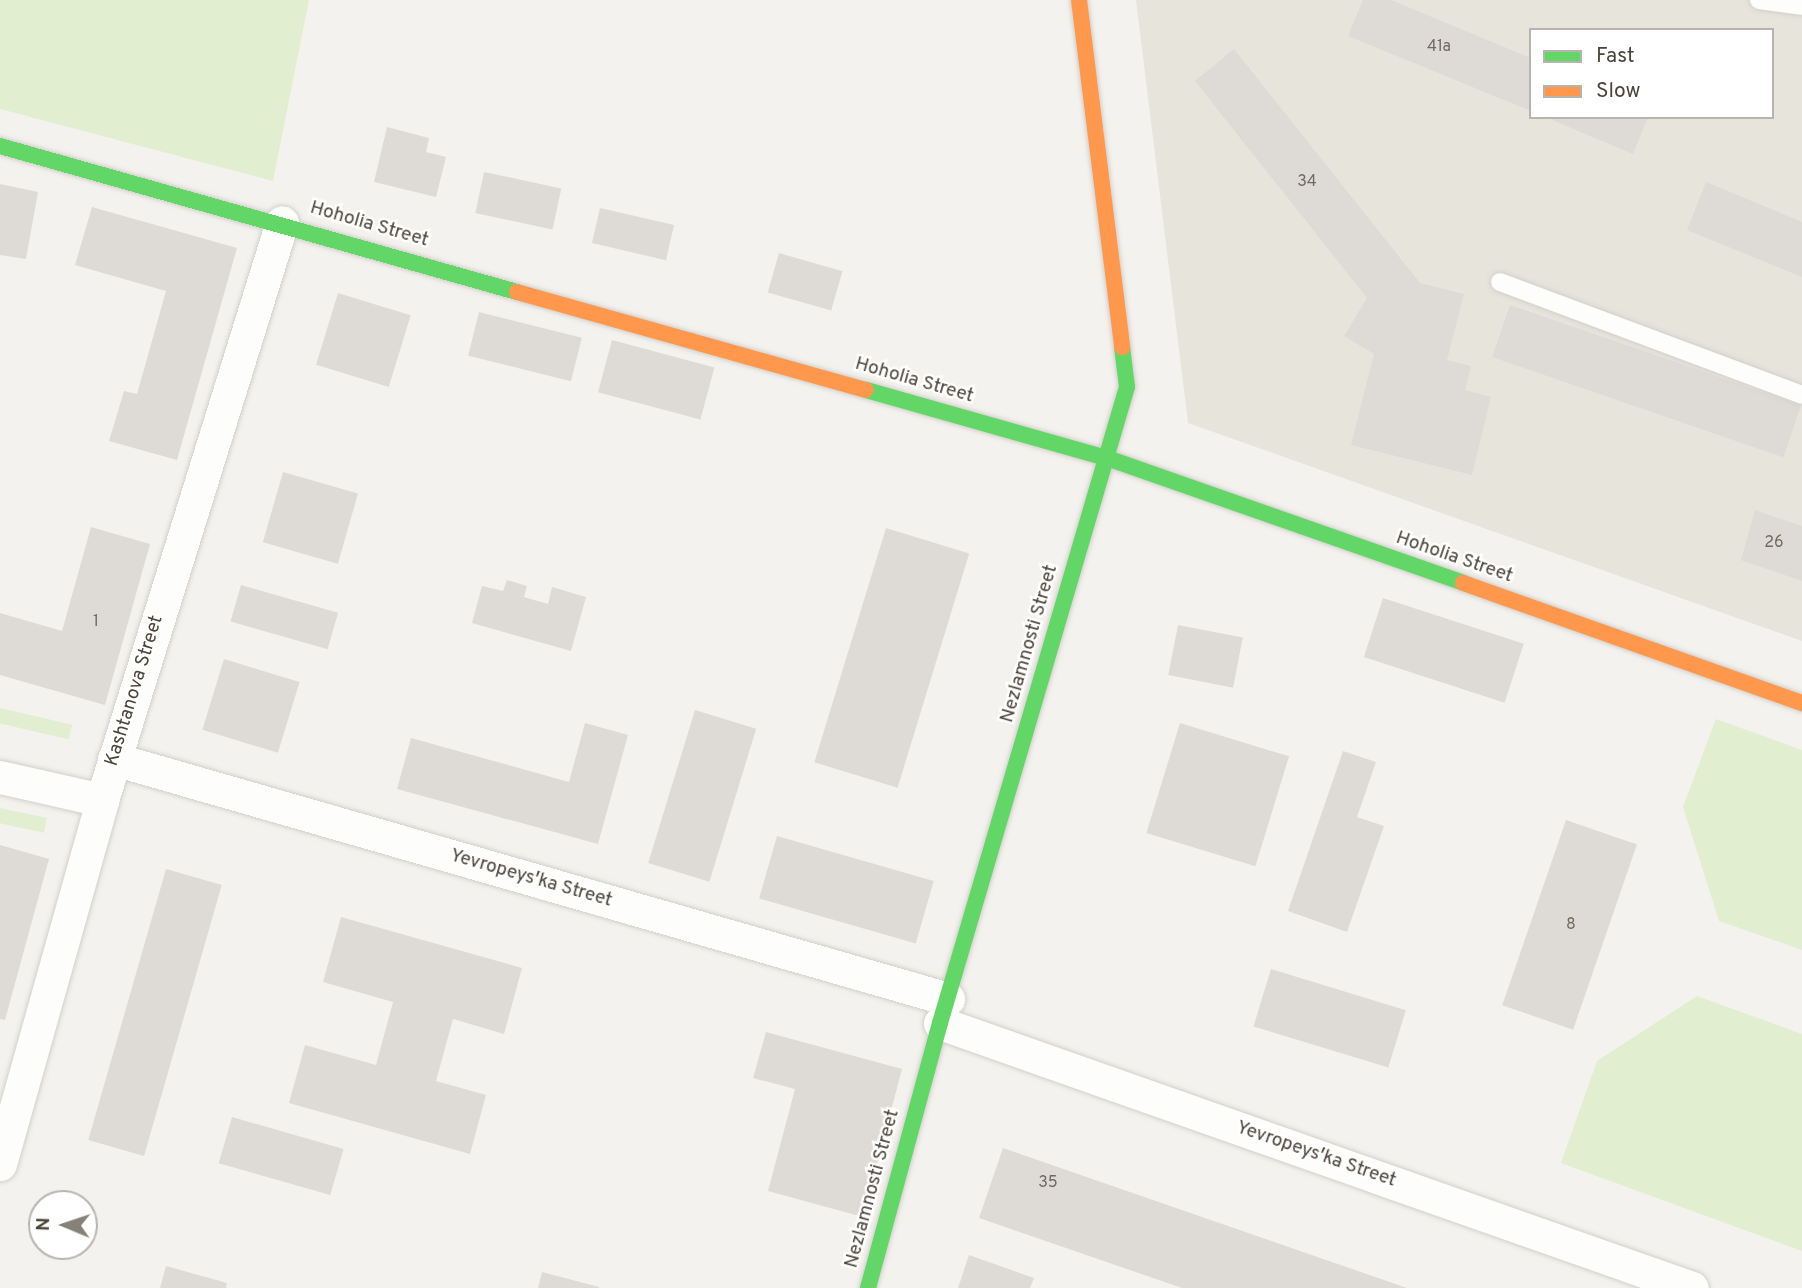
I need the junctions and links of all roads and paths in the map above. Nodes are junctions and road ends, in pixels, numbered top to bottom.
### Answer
1 (1079, 0) edge
2 (1759, 0) edge
3 (1802, 6) edge
4 (0, 146) edge
5 (282, 222) junction
6 (1500, 282) dead end
7 (1802, 395) edge
8 (1107, 458) junction
9 (1802, 703) edge
10 (114, 759) junction
11 (0, 777) edge
12 (102, 800) junction
13 (944, 1011) junction
14 (0, 1164) edge
15 (868, 1288) edge
16 (1692, 1288) edge

1 - 8 street, Nezlamnosti Street
2 - 3 lane
4 - 5 street, Hoholia Street
5 - 8 street, Hoholia Street
5 - 10 street, Kashtanova Street
6 - 7 lane
8 - 9 street, Hoholia Street
8 - 13 street, Nezlamnosti Street
10 - 12 street, Kashtanova Street
10 - 13 street, Yevropeysʹka Street
11 - 12 street
12 - 14 street, Kashtanova Street
13 - 15 street, Nezlamnosti Street
13 - 16 street, Yevropeysʹka Street

